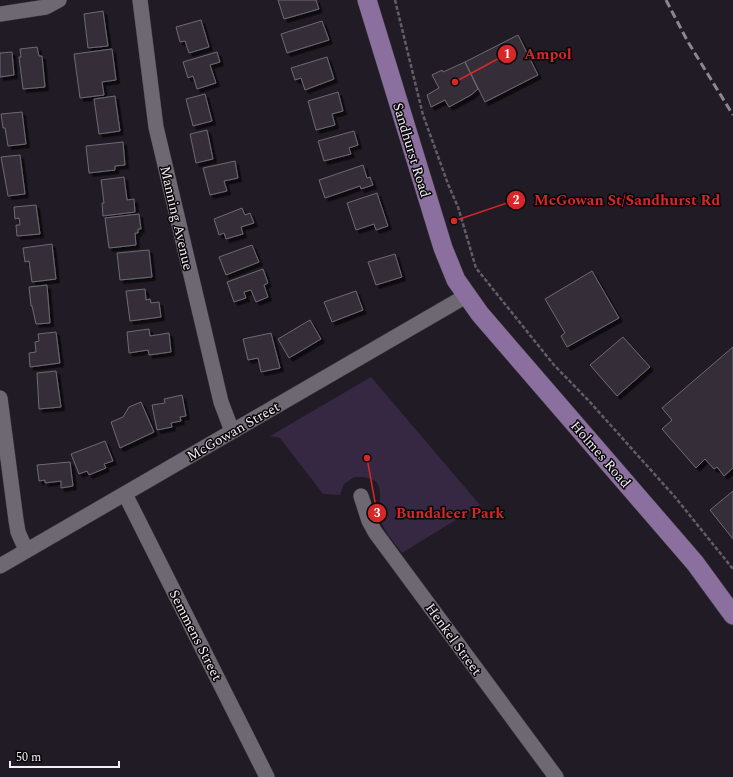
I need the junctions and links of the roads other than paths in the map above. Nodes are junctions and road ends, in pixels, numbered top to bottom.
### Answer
1 (59, 0) edge
2 (140, 0) edge
3 (367, 0) edge
4 (0, 14) edge
5 (466, 296) junction
6 (0, 398) edge
7 (232, 431) junction
8 (124, 494) junction
9 (361, 496) dead end
10 (26, 550) junction
11 (0, 566) edge
12 (733, 615) edge
13 (267, 777) edge
14 (556, 777) edge

1 - 4 street
2 - 7 street, Manning Avenue
3 - 5 main road, Sandhurst Road
5 - 7 street, McGowan Street
5 - 12 main road, Holmes Road
6 - 10 street
7 - 8 street, McGowan Street
8 - 10 street, McGowan Street
8 - 13 street, Semmens Street
9 - 14 street, Henkel Street
10 - 11 street, McGowan Street

